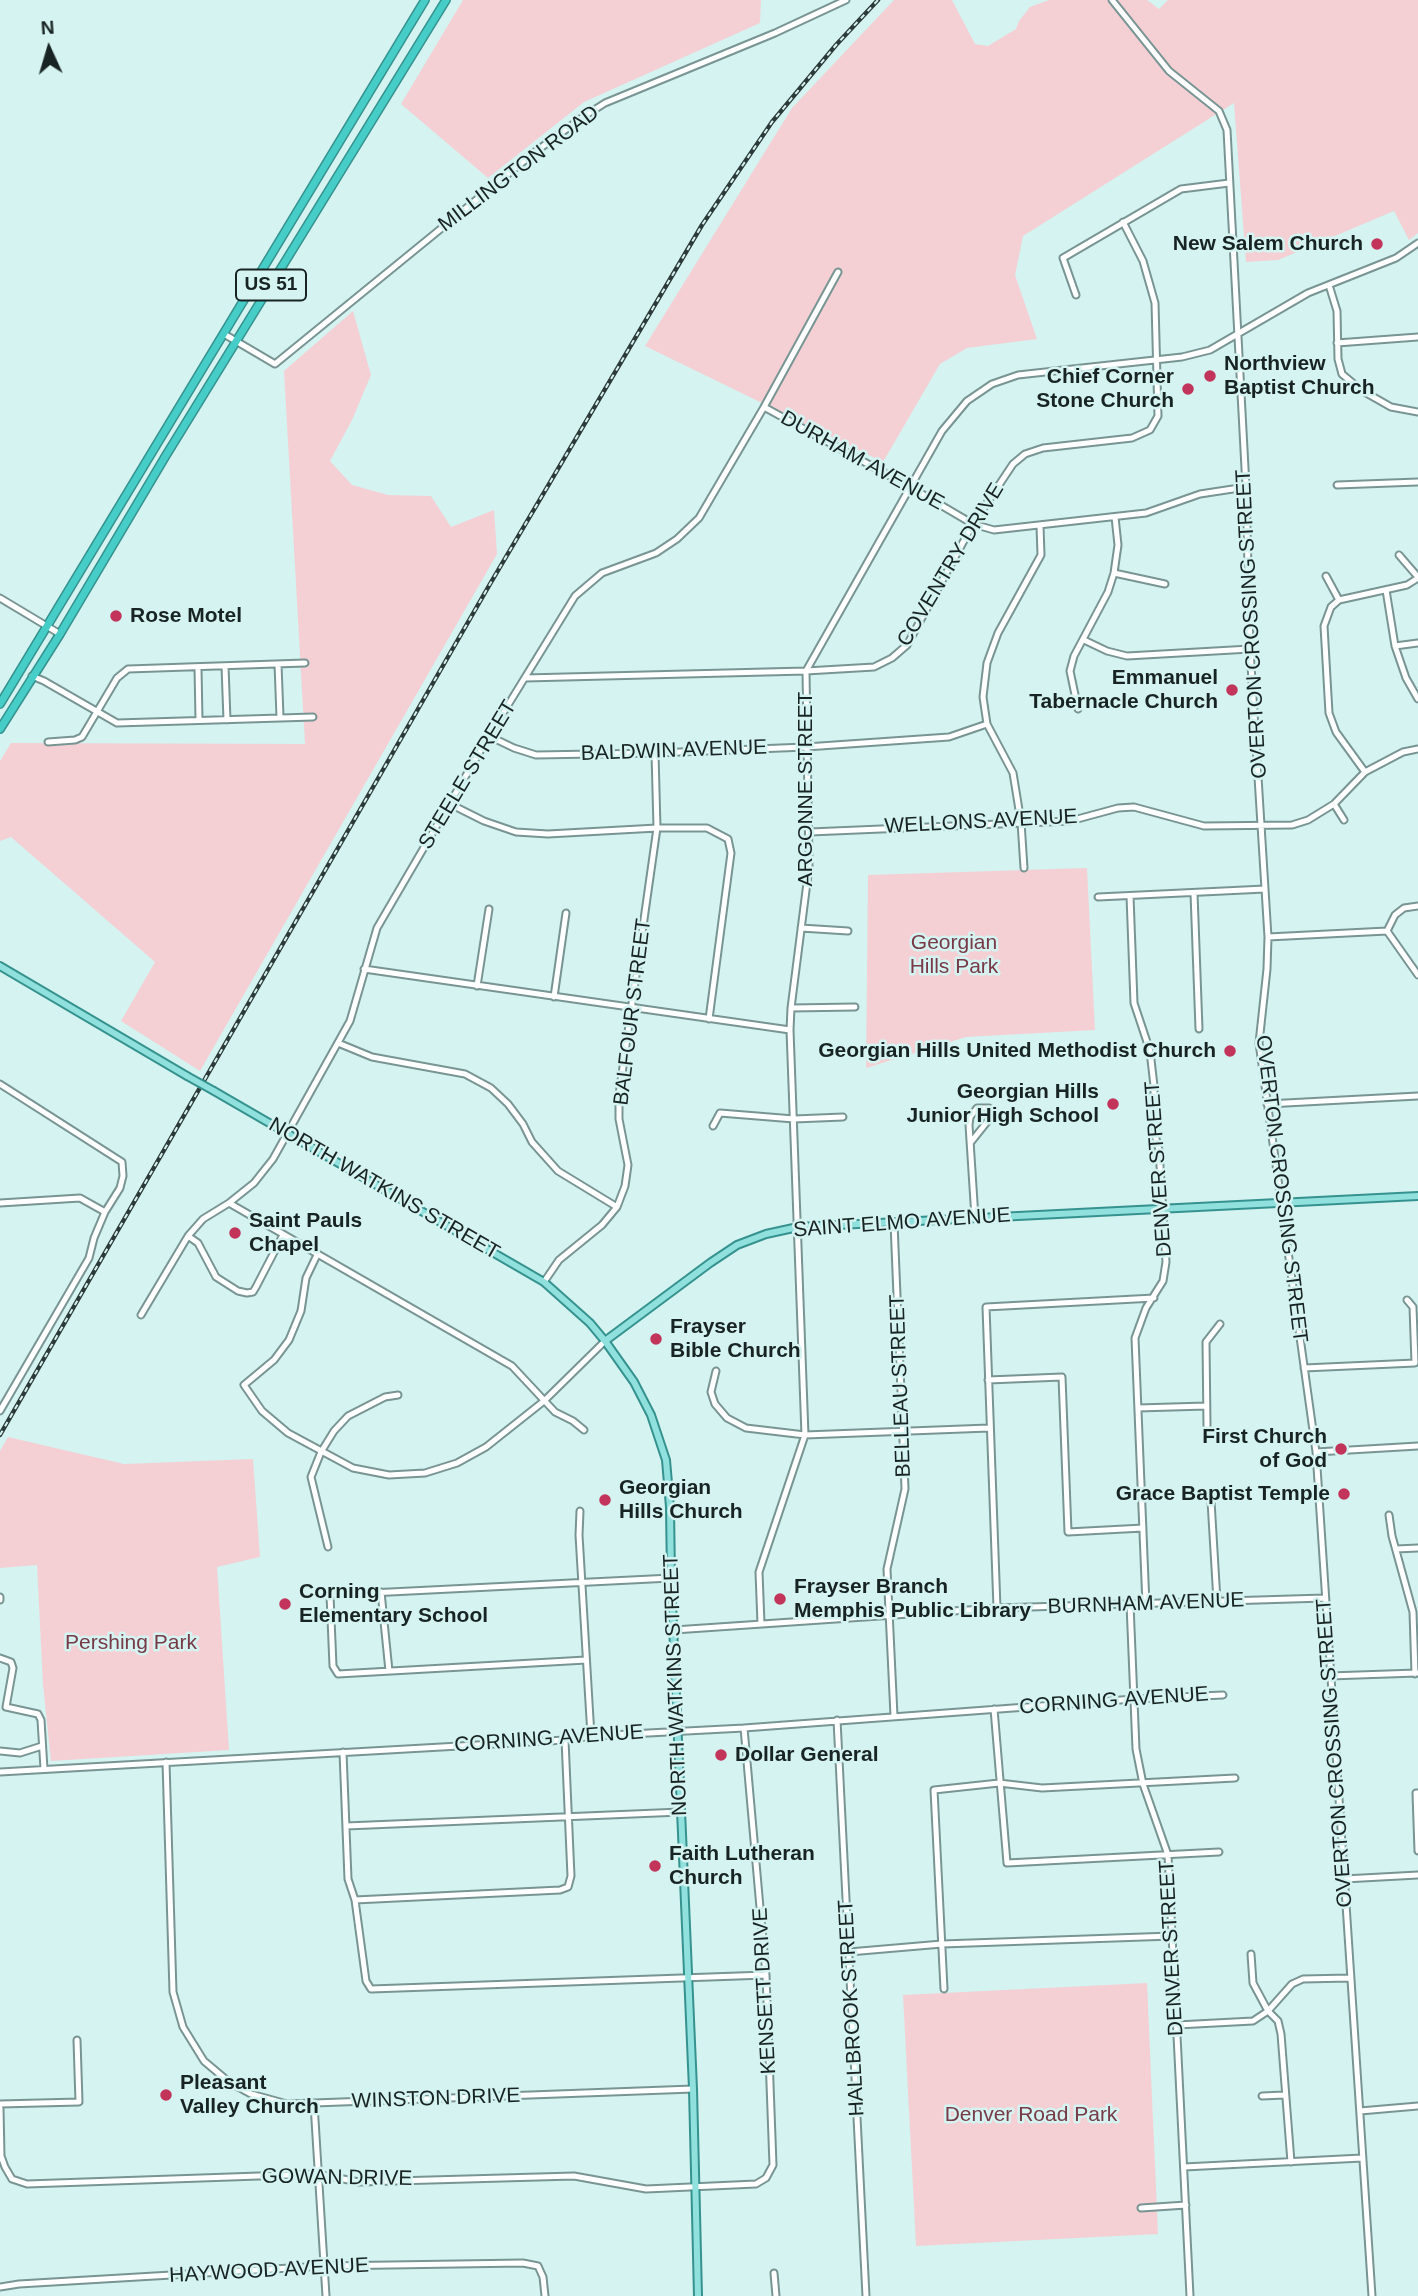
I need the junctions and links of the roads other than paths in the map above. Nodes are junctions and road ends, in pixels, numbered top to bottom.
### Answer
1 (425, 0) edge
2 (446, 0) edge
3 (846, 0) edge
4 (1112, 0) edge
5 (1229, 183) junction
6 (1123, 222) junction
7 (1418, 243) edge
8 (838, 272) dead end
9 (1329, 285) junction
10 (1076, 295) dead end
11 (1238, 332) junction
12 (223, 334) junction
13 (1418, 337) edge
14 (237, 342) junction
15 (1337, 343) junction
16 (1158, 359) junction
17 (764, 407) junction
18 (1418, 412) edge
19 (1418, 482) edge
20 (1337, 485) dead end
21 (910, 487) junction
22 (1246, 487) junction
23 (1115, 517) junction
24 (973, 524) junction
25 (1040, 526) junction
26 (1399, 555) dead end
27 (1114, 573) junction
28 (1326, 576) dead end
29 (1418, 578) edge
30 (1165, 584) dead end
31 (1387, 590) junction
32 (0, 598) edge
33 (1339, 600) junction
34 (47, 625) junction
35 (60, 634) junction
36 (1084, 640) junction
37 (1418, 643) edge
38 (1395, 646) junction
39 (1250, 649) junction
40 (304, 663) dead end
41 (278, 664) junction
42 (225, 666) junction
43 (198, 667) junction
44 (806, 671) junction
45 (32, 676) junction
46 (525, 678) junction
47 (13, 683) junction
48 (24, 689) junction
49 (1418, 699) edge
50 (0, 704) edge
51 (1078, 709) dead end
52 (98, 711) junction
53 (280, 717) junction
54 (313, 717) dead end
55 (199, 720) junction
56 (227, 720) junction
57 (987, 724) junction
58 (0, 729) edge
59 (489, 736) junction
60 (48, 742) dead end
61 (806, 747) junction
62 (1418, 749) edge
63 (655, 752) junction
64 (1365, 772) junction
65 (450, 804) junction
66 (1334, 804) junction
67 (1344, 820) dead end
68 (1021, 822) junction
69 (1262, 826) junction
70 (657, 828) junction
71 (810, 831) junction
72 (1024, 868) dead end
73 (1265, 890) junction
74 (1194, 893) junction
75 (1130, 896) junction
76 (1098, 897) dead end
77 (1418, 906) edge
78 (489, 909) dead end
79 (566, 913) dead end
80 (801, 928) junction
81 (848, 931) dead end
82 (1387, 931) junction
83 (1268, 937) junction
84 (0, 966) edge
85 (364, 970) junction
86 (1418, 975) edge
87 (477, 986) junction
88 (554, 997) junction
89 (855, 1007) dead end
90 (632, 1008) junction
91 (790, 1008) junction
92 (709, 1019) junction
93 (1199, 1028) dead end
94 (790, 1030) junction
95 (338, 1043) junction
96 (0, 1084) edge
97 (1418, 1096) edge
98 (1266, 1104) junction
99 (843, 1116) dead end
100 (794, 1119) junction
101 (713, 1126) dead end
102 (288, 1133) junction
103 (971, 1142) junction
104 (1418, 1196) edge
105 (0, 1203) edge
106 (229, 1203) junction
107 (1280, 1203) junction
108 (617, 1207) junction
109 (1164, 1208) junction
110 (105, 1212) junction
111 (975, 1218) junction
112 (894, 1223) junction
113 (798, 1227) junction
114 (283, 1235) junction
115 (188, 1236) junction
116 (317, 1255) junction
117 (544, 1282) junction
118 (1154, 1298) junction
119 (1408, 1300) dead end
120 (141, 1315) dead end
121 (1220, 1324) dead end
122 (605, 1342) junction
123 (1304, 1368) junction
124 (716, 1371) dead end
125 (988, 1380) junction
126 (398, 1395) dead end
127 (544, 1401) junction
128 (1206, 1406) junction
129 (1138, 1408) junction
130 (0, 1411) edge
131 (1207, 1426) dead end
132 (989, 1428) junction
133 (584, 1430) dead end
134 (904, 1431) junction
135 (805, 1435) junction
136 (1418, 1446) edge
137 (321, 1452) junction
138 (1316, 1452) junction
139 (1211, 1501) dead end
140 (580, 1511) dead end
141 (1389, 1515) dead end
142 (1143, 1528) junction
143 (328, 1547) dead end
144 (1418, 1548) edge
145 (1396, 1549) junction
146 (671, 1578) junction
147 (583, 1581) junction
148 (381, 1592) junction
149 (1324, 1598) junction
150 (1217, 1601) junction
151 (1130, 1604) junction
152 (1146, 1605) junction
153 (997, 1608) junction
154 (1415, 1612) edge
155 (889, 1615) junction
156 (761, 1623) junction
157 (674, 1630) junction
158 (0, 1658) edge
159 (586, 1660) junction
160 (388, 1671) junction
161 (1417, 1673) edge
162 (1329, 1676) junction
163 (1223, 1695) dead end
164 (1134, 1699) junction
165 (993, 1709) junction
166 (894, 1716) junction
167 (837, 1720) junction
168 (744, 1728) junction
169 (677, 1731) junction
170 (591, 1736) junction
171 (565, 1740) junction
172 (42, 1746) junction
173 (0, 1751) edge
174 (343, 1752) junction
175 (166, 1762) junction
176 (44, 1769) junction
177 (0, 1772) edge
178 (1235, 1778) dead end
179 (999, 1783) junction
180 (1143, 1784) junction
181 (1417, 1793) edge
182 (681, 1812) junction
183 (568, 1818) junction
184 (346, 1826) junction
185 (1418, 1851) edge
186 (1219, 1852) dead end
187 (1168, 1855) junction
188 (1418, 1875) edge
189 (1344, 1879) junction
190 (355, 1900) junction
191 (1172, 1936) junction
192 (942, 1944) junction
193 (849, 1952) junction
194 (1251, 1954) dead end
195 (766, 1975) junction
196 (687, 1978) junction
197 (1349, 1978) junction
198 (944, 1989) dead end
199 (1268, 2011) junction
200 (1177, 2025) junction
201 (77, 2040) dead end
202 (693, 2089) junction
203 (1284, 2095) junction
204 (1262, 2096) dead end
205 (314, 2104) junction
206 (0, 2106) edge
207 (1418, 2106) edge
208 (1360, 2111) junction
209 (1362, 2158) junction
210 (1291, 2162) junction
211 (1184, 2167) junction
212 (317, 2174) junction
213 (694, 2188) junction
214 (1186, 2205) junction
215 (1140, 2208) dead end
216 (324, 2266) junction
217 (774, 2273) dead end
218 (0, 2287) edge
219 (326, 2296) edge
220 (545, 2296) edge
221 (698, 2296) edge
222 (776, 2296) edge
223 (866, 2296) edge
224 (1190, 2296) edge
225 (1372, 2296) edge

1 - 12 highway, US 51
2 - 14 highway, US 51
3 - 14 street, MILLINGTON ROAD
4 - 5 street, OVERTON CROSSING STREET
5 - 6 street
5 - 11 street, OVERTON CROSSING STREET
6 - 10 street
6 - 16 street, COVENTRY DRIVE
7 - 9 street, ARGONNE STREET
8 - 17 street, STEELE STREET
9 - 11 street, ARGONNE STREET
9 - 15 street
11 - 16 street, ARGONNE STREET
11 - 22 street, OVERTON CROSSING STREET
12 - 14 street, MILLINGTON ROAD
12 - 34 highway, US 51
13 - 15 street
14 - 35 highway, US 51
15 - 18 street
16 - 21 street, ARGONNE STREET
16 - 24 street, COVENTRY DRIVE
17 - 21 street, DURHAM AVENUE
17 - 46 street, STEELE STREET
19 - 20 street
21 - 24 street, DURHAM AVENUE
21 - 44 street, ARGONNE STREET
22 - 23 street, DURHAM AVENUE
22 - 39 street, OVERTON CROSSING STREET
23 - 25 street, DURHAM AVENUE
23 - 27 street
24 - 25 street, DURHAM AVENUE
24 - 44 street, COVENTRY DRIVE
25 - 57 street
26 - 29 street
27 - 30 street
27 - 36 street
28 - 33 street
29 - 31 street
31 - 33 street
31 - 38 street
32 - 34 street
33 - 64 street
34 - 35 street
34 - 47 highway, US 51
35 - 45 highway, US 51
36 - 39 street
36 - 51 street
37 - 38 street
38 - 49 street
39 - 69 street, OVERTON CROSSING STREET
40 - 41 street
41 - 42 street
41 - 53 street
42 - 43 street
42 - 56 street
43 - 52 street
43 - 55 street
44 - 46 street, COVENTRY DRIVE
44 - 61 street, ARGONNE STREET
45 - 48 highway, US 51
45 - 52 street
46 - 59 street, STEELE STREET
47 - 48 highway
47 - 50 highway, US 51
48 - 58 highway, US 51
52 - 55 street
52 - 60 street
53 - 54 street
53 - 56 street
55 - 56 street
57 - 61 street, BALDWIN AVENUE
57 - 68 street
59 - 63 street, BALDWIN AVENUE
59 - 65 street, STEELE STREET
61 - 63 street, BALDWIN AVENUE
61 - 71 street, ARGONNE STREET
62 - 64 street, WELLONS AVENUE
63 - 70 street, BALFOUR STREET
64 - 66 street, WELLONS AVENUE
65 - 70 street
65 - 85 street, STEELE STREET
66 - 67 street
66 - 69 street, WELLONS AVENUE
68 - 69 street, WELLONS AVENUE
68 - 71 street, WELLONS AVENUE
68 - 72 street
69 - 73 street, OVERTON CROSSING STREET
70 - 90 street, BALFOUR STREET
70 - 92 street
71 - 80 street, ARGONNE STREET
73 - 74 street
73 - 83 street, OVERTON CROSSING STREET
74 - 75 street
74 - 93 street
75 - 76 street
75 - 109 street, DENVER STREET
77 - 82 street
78 - 87 street
79 - 88 street
80 - 81 street
80 - 91 street, ARGONNE STREET
82 - 83 street
82 - 86 street
83 - 98 street, OVERTON CROSSING STREET
84 - 102 main road, NORTH WATKINS STREET, bridge
85 - 87 street
85 - 95 street, STEELE STREET
87 - 88 street
88 - 90 street
89 - 91 street
90 - 92 street
90 - 108 street, BALFOUR STREET
91 - 94 street, ARGONNE STREET
92 - 94 street
94 - 100 street, ARGONNE STREET
95 - 102 street, STEELE STREET
95 - 108 street
96 - 110 street
97 - 98 street
98 - 107 street, OVERTON CROSSING STREET
99 - 100 street
100 - 101 street
100 - 113 street, ARGONNE STREET
102 - 106 street, STEELE STREET
102 - 117 main road, NORTH WATKINS STREET
103 - 103 street
103 - 111 street
104 - 107 main road, SAINT ELMO AVENUE
105 - 110 street
106 - 114 street
106 - 115 street, STEELE STREET
107 - 109 main road, SAINT ELMO AVENUE
107 - 123 street, OVERTON CROSSING STREET
108 - 117 street, BALFOUR STREET
109 - 111 main road, SAINT ELMO AVENUE
109 - 118 street, DENVER STREET
110 - 130 street
111 - 112 main road, SAINT ELMO AVENUE
112 - 113 main road, SAINT ELMO AVENUE
112 - 134 street, BELLEAU STREET
113 - 122 main road, SAINT ELMO AVENUE
113 - 135 street, ARGONNE STREET
114 - 115 street
114 - 116 street
115 - 120 street, STEELE STREET
116 - 127 street
116 - 137 street, SAINT ELMO AVENUE
117 - 122 main road, NORTH WATKINS STREET
118 - 125 street
118 - 129 street, DENVER STREET
119 - 123 street
121 - 128 street
122 - 127 street, SAINT ELMO AVENUE
122 - 146 main road, NORTH WATKINS STREET
123 - 138 street, OVERTON CROSSING STREET
124 - 135 street
125 - 132 street
125 - 142 street
126 - 137 street
127 - 133 street
127 - 137 street, SAINT ELMO AVENUE
128 - 129 street
128 - 131 street
129 - 142 street, DENVER STREET
132 - 134 street
132 - 153 street
134 - 135 street
134 - 155 street, BELLEAU STREET
135 - 156 street, ARGONNE STREET
136 - 138 street
137 - 143 street
138 - 149 street, OVERTON CROSSING STREET
139 - 150 street
140 - 147 street
141 - 145 street
142 - 152 street, DENVER STREET
144 - 145 street
145 - 154 street
146 - 147 street
146 - 157 main road, NORTH WATKINS STREET
147 - 148 street
147 - 159 street
148 - 160 street
148 - 160 street
149 - 150 street, BURNHAM AVENUE
149 - 162 street, OVERTON CROSSING STREET
150 - 152 street, BURNHAM AVENUE
151 - 152 street, BURNHAM AVENUE
151 - 153 street, BURNHAM AVENUE
151 - 164 street, DENVER STREET
153 - 155 street, BURNHAM AVENUE
154 - 161 street
155 - 156 street, BURNHAM AVENUE
155 - 166 street, BELLEAU STREET
156 - 157 street, BURNHAM AVENUE
157 - 169 main road, NORTH WATKINS STREET
158 - 172 street
159 - 160 street
159 - 170 street
161 - 162 street
162 - 189 street, OVERTON CROSSING STREET
163 - 164 street, CORNING AVENUE
164 - 165 street, CORNING AVENUE
164 - 180 street, DENVER STREET
165 - 166 street, CORNING AVENUE
165 - 179 street
166 - 167 street, CORNING AVENUE
167 - 168 street, CORNING AVENUE
167 - 193 street, HALLBROOK STREET
168 - 169 street, CORNING AVENUE
168 - 195 street, KENSETT DRIVE
169 - 170 street, CORNING AVENUE
169 - 182 main road, NORTH WATKINS STREET
170 - 171 street, CORNING AVENUE
171 - 174 street, CORNING AVENUE
171 - 183 street
172 - 173 street
172 - 176 street
174 - 175 street, CORNING AVENUE
174 - 184 street
175 - 176 street, CORNING AVENUE
175 - 205 street, WINSTON DRIVE
176 - 177 street, CORNING AVENUE
178 - 180 street
179 - 180 street
179 - 187 street
179 - 192 street
180 - 187 street, DENVER STREET
181 - 185 street
182 - 183 street
182 - 196 main road, NORTH WATKINS STREET
183 - 184 street
183 - 190 street
184 - 190 street
186 - 187 street
187 - 191 street, DENVER STREET
188 - 189 street
189 - 197 street, OVERTON CROSSING STREET
190 - 196 street
191 - 192 street
191 - 200 street, DENVER STREET
192 - 193 street
192 - 198 street
193 - 223 street, HALLBROOK STREET
194 - 199 street
195 - 196 street
195 - 213 street, KENSETT DRIVE
196 - 202 main road, NORTH WATKINS STREET
197 - 199 street
197 - 208 street, OVERTON CROSSING STREET
199 - 200 street
199 - 203 street
200 - 211 street, DENVER STREET
201 - 206 street
202 - 205 street, WINSTON DRIVE
202 - 213 main road, NORTH WATKINS STREET
203 - 204 street
203 - 210 street
205 - 212 street
206 - 212 street, GOWAN DRIVE
207 - 208 street
208 - 209 street, OVERTON CROSSING STREET
209 - 210 street
209 - 225 street, OVERTON CROSSING STREET
210 - 211 street
211 - 214 street, DENVER STREET
212 - 213 street, GOWAN DRIVE
212 - 216 street
213 - 221 main road, NORTH WATKINS STREET
214 - 215 street
214 - 224 street, DENVER STREET
216 - 218 street, HAYWOOD AVENUE
216 - 219 street
216 - 220 street, HAYWOOD AVENUE
217 - 222 street

